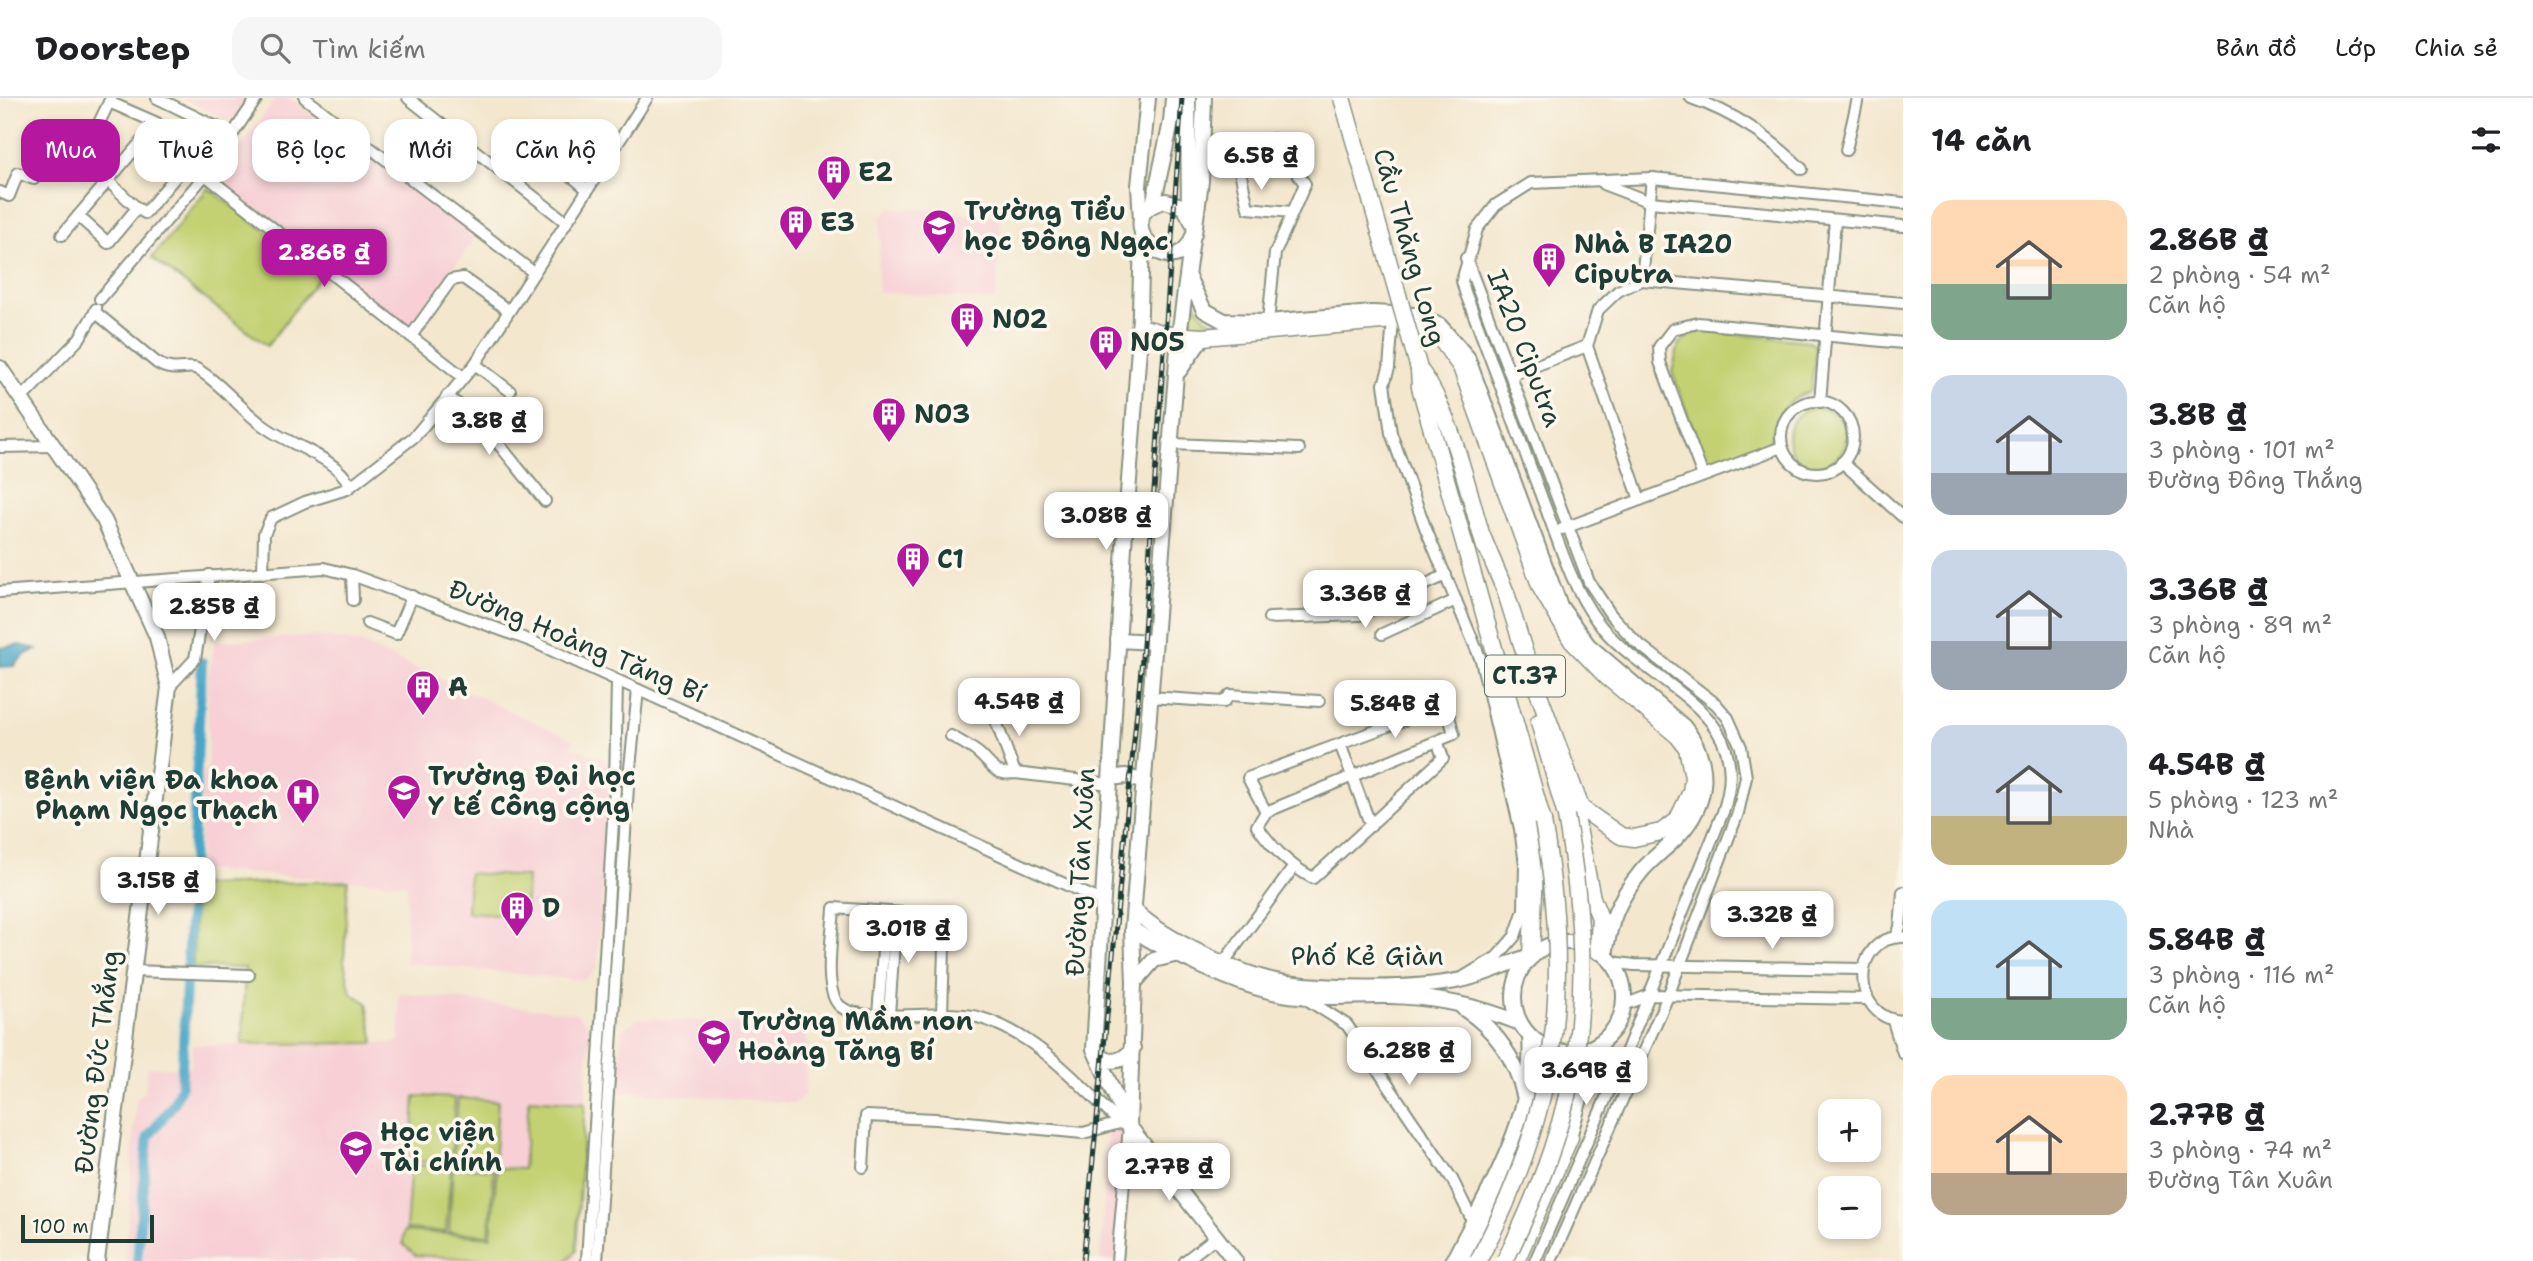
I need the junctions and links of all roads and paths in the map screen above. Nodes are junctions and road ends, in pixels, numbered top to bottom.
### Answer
1 (157, 98) edge
2 (257, 98) edge
3 (305, 98) edge
4 (408, 98) edge
5 (648, 98) edge
6 (1148, 98) edge
7 (1173, 98) edge
8 (1188, 98) edge
9 (1204, 98) edge
10 (1342, 98) edge
11 (1693, 98) edge
12 (1728, 98) edge
13 (1858, 98) edge
14 (110, 100) edge
15 (1725, 111) junction
16 (101, 119) edge
17 (201, 119) edge
18 (238, 125) edge
19 (1273, 139) dead end
20 (1846, 150) dead end
21 (1238, 162) dead end
22 (120, 167) edge
23 (1802, 169) dead end
24 (21, 174) edge
25 (1652, 178) junction
26 (107, 182) edge
27 (109, 182) edge
28 (171, 182) edge
29 (199, 182) edge
30 (214, 182) edge
31 (578, 182) edge
32 (1600, 183) junction
33 (587, 190) junction
34 (0, 192) edge
35 (1650, 202) junction
36 (1903, 203) edge
37 (1153, 205) junction
38 (137, 208) junction
39 (1189, 211) junction
40 (1292, 212) junction
41 (78, 216) junction
42 (1835, 220) junction
43 (566, 222) junction
44 (1903, 226) edge
45 (1141, 229) junction
46 (1193, 232) junction
47 (62, 235) dead end
48 (1466, 258) junction
49 (533, 272) junction
50 (1188, 278) junction
51 (1642, 280) junction
52 (1830, 297) junction
53 (1903, 303) edge
54 (97, 308) junction
55 (509, 311) junction
56 (1393, 320) junction
57 (1268, 322) junction
58 (1140, 327) junction
59 (1826, 334) junction
60 (411, 336) junction
61 (1180, 336) junction
62 (1203, 337) junction
63 (1903, 343) edge
64 (1587, 346) junction
65 (475, 364) junction
66 (0, 368) edge
67 (1419, 369) junction
68 (1177, 375) junction
69 (1511, 375) junction
70 (463, 377) junction
71 (510, 391) dead end
72 (447, 396) junction
73 (21, 399) junction
74 (1819, 402) junction
75 (1172, 444) junction
76 (52, 446) junction
77 (0, 447) edge
78 (1782, 447) junction
79 (1299, 450) dead end
80 (1842, 462) junction
81 (1703, 476) junction
82 (351, 486) junction
83 (1640, 500) junction
84 (545, 501) dead end
85 (1903, 517) edge
86 (1567, 527) junction
87 (1555, 532) junction
88 (1482, 536) junction
89 (263, 573) junction
90 (209, 575) junction
91 (352, 575) junction
92 (1446, 575) junction
93 (134, 583) junction
94 (0, 592) edge
95 (412, 596) junction
96 (353, 600) dead end
97 (1456, 600) junction
98 (1479, 602) junction
99 (1269, 618) dead end
100 (367, 623) dead end
101 (1382, 634) dead end
102 (1118, 640) junction
103 (1154, 642) junction
104 (617, 681) junction
105 (169, 687) junction
106 (638, 690) junction
107 (1150, 697) junction
108 (1319, 701) dead end
109 (993, 713) dead end
110 (951, 736) dead end
111 (1438, 743) junction
112 (1340, 744) junction
113 (1015, 773) junction
114 (1352, 775) junction
115 (1568, 775) junction
116 (1111, 781) junction
117 (1143, 782) junction
118 (1266, 812) junction
119 (1371, 826) junction
120 (1293, 867) junction
121 (1903, 892) edge
122 (1104, 902) junction
123 (1133, 910) junction
124 (891, 913) junction
125 (1132, 929) junction
126 (1899, 937) edge
127 (1512, 942) junction
128 (1180, 954) junction
129 (1531, 956) junction
130 (1605, 956) junction
131 (1224, 961) junction
132 (1663, 964) junction
133 (1681, 964) junction
134 (1863, 969) junction
135 (132, 971) junction
136 (249, 975) dead end
137 (1460, 980) junction
138 (1134, 983) junction
139 (1329, 991) junction
140 (1650, 995) junction
141 (1301, 996) junction
142 (1668, 996) junction
143 (1866, 999) junction
144 (1453, 1003) junction
145 (1624, 1005) junction
146 (942, 1014) junction
147 (884, 1015) junction
148 (1898, 1021) edge
149 (1520, 1023) junction
150 (1530, 1036) junction
151 (1604, 1040) junction
152 (1133, 1048) junction
153 (1094, 1049) junction
154 (1903, 1053) edge
155 (1525, 1098) junction
156 (1124, 1124) junction
157 (1570, 1137) junction
158 (1506, 1159) junction
159 (863, 1167) dead end
160 (1472, 1220) junction
161 (1217, 1236) junction
162 (97, 1261) edge
163 (587, 1261) edge
164 (597, 1261) edge
165 (1117, 1261) edge
166 (1185, 1261) edge
167 (1235, 1261) edge
168 (1453, 1261) edge
169 (1469, 1261) edge
170 (1478, 1261) edge
171 (1507, 1261) edge
172 (1516, 1261) edge
173 (1524, 1261) edge
174 (1535, 1261) edge
175 (1551, 1261) edge

1 - 17 street
2 - 18 street
3 - 49 street
4 - 43 street
5 - 33 street
6 - 45 main road, Đường Tân Xuân
7 - 37 main road
8 - 39 main road
9 - 46 main road, Đường Tân Xuân
10 - 67 highway, Cầu Thăng Long, bridge
11 - 15 street
12 - 15 street
13 - 20 street
14 - 16 street
14 - 22 street
15 - 23 street
19 - 40 street
21 - 40 street
24 - 34 street
25 - 32 street
25 - 35 street
25 - 36 street
26 - 41 street
27 - 38 street
28 - 38 street
29 - 54 street
30 - 60 street
31 - 33 street
32 - 35 street
32 - 48 street
33 - 43 street
35 - 42 street
35 - 51 street
37 - 39 main road
37 - 45 main road
38 - 41 street
39 - 46 main road
40 - 57 street
41 - 47 street
42 - 44 street
42 - 52 street
43 - 49 street
45 - 46 main road
45 - 58 main road, Đường Tân Xuân
46 - 50 main road, Đường Tân Xuân
48 - 69 street, IA20 Ciputra
48 - 87 street, IA20 Ciputra
49 - 55 street
50 - 57 main road
50 - 61 main road, Đường Tân Xuân
51 - 52 street
51 - 64 street
52 - 53 street
52 - 59 street
54 - 73 street
54 - 82 street
55 - 60 street
55 - 65 street
56 - 62 highway
56 - 92 street
56 - 115 highway
57 - 130 main road
58 - 61 highway
58 - 102 main road, Đường Tân Xuân
59 - 63 street
59 - 74 street
59 - 81 street
60 - 70 street
61 - 62 highway
61 - 68 main road, Đường Tân Xuân
62 - 68 main road
64 - 69 street
64 - 83 street
65 - 70 street
65 - 71 street
66 - 73 main road, Đường Đức Thắng
67 - 88 highway, Cầu Thăng Long
67 - 98 highway, Cầu Thăng Long
68 - 75 main road, Đường Tân Xuân
69 - 86 street, IA20 Ciputra
70 - 72 street
72 - 82 street
72 - 84 street
73 - 76 main road, Đường Đức Thắng
74 - 78 street
74 - 80 street
75 - 79 street
75 - 103 main road, Đường Tân Xuân
76 - 77 street
76 - 93 main road, Đường Đức Thắng
78 - 80 street
78 - 81 street
80 - 85 street
81 - 83 street
82 - 89 street
83 - 86 street
86 - 87 street
86 - 133 street, IA20 Ciputra
87 - 132 street, IA20 Ciputra
88 - 115 highway
88 - 171 highway, CT.37, bridge
89 - 90 street, Đường Hoàng Tăng Bí
89 - 91 street, Đường Hoàng Tăng Bí
90 - 93 street, Đường Hoàng Tăng Bí
90 - 105 street
91 - 95 street, Đường Hoàng Tăng Bí
91 - 96 street
92 - 97 street
92 - 99 street
93 - 94 street, Đường Hoàng Tăng Bí
93 - 105 main road, Đường Đức Thắng
95 - 100 street
95 - 104 street, Đường Hoàng Tăng Bí
97 - 101 street
97 - 127 street
98 - 129 highway
98 - 170 highway, CT.37, bridge
102 - 103 main road
102 - 116 main road, Đường Tân Xuân
103 - 107 main road, Đường Tân Xuân
104 - 106 street, Đường Hoàng Tăng Bí
104 - 163 street
105 - 135 main road, Đường Đức Thắng
106 - 122 street, Đường Hoàng Tăng Bí
106 - 164 street
107 - 108 street
107 - 117 main road, Đường Tân Xuân
109 - 113 street
110 - 113 street
111 - 112 street
111 - 114 street
111 - 119 street
112 - 114 street
112 - 118 street
113 - 116 street
114 - 118 street
114 - 119 street
115 - 130 highway
116 - 117 main road
116 - 122 main road, Đường Tân Xuân
117 - 123 main road, Đường Tân Xuân
118 - 120 street
119 - 120 street
120 - 131 street
121 - 126 street
122 - 153 main road, Đường Tân Xuân
123 - 125 main road, Đường Tân Xuân
123 - 131 main road, Phố Kẻ Giàn
124 - 146 street
124 - 147 street
124 - 147 street
125 - 128 main road, Phố Kẻ Giàn
125 - 138 main road, Đường Tân Xuân
126 - 134 street
127 - 129 street
127 - 137 street
128 - 138 main road
128 - 141 main road, Phố Kẻ Giàn
129 - 130 main road
129 - 137 main road, Phố Kẻ Giàn
129 - 149 main road
130 - 132 street
130 - 145 main road
131 - 139 main road, Phố Kẻ Giàn
132 - 133 street
132 - 140 street, IA20 Ciputra
133 - 134 street
133 - 142 street, IA20 Ciputra
134 - 143 street
135 - 136 street
135 - 162 main road, Đường Đức Thắng
137 - 139 main road, Phố Kẻ Giàn
138 - 152 main road, Đường Tân Xuân
139 - 141 main road, Phố Kẻ Giàn
139 - 144 main road, Phố Kẻ Giàn
140 - 142 street
140 - 145 street
140 - 174 street, IA20 Ciputra
141 - 160 street
142 - 143 street
142 - 175 street, IA20 Ciputra
143 - 148 street
144 - 149 main road, Phố Kẻ Giàn
144 - 155 main road
145 - 151 main road
146 - 147 street
146 - 156 street
148 - 154 street
149 - 150 main road
150 - 151 main road
150 - 155 main road
151 - 157 main road
152 - 153 main road
152 - 156 main road, Đường Tân Xuân
153 - 156 main road, Đường Tân Xuân
155 - 158 main road
156 - 159 street
156 - 161 main road, Đường Tân Xuân
156 - 165 street
157 - 171 main road
157 - 172 highway
157 - 173 main road
158 - 160 main road
158 - 169 highway
160 - 168 main road
161 - 166 street
161 - 167 main road, Đường Tân Xuân

